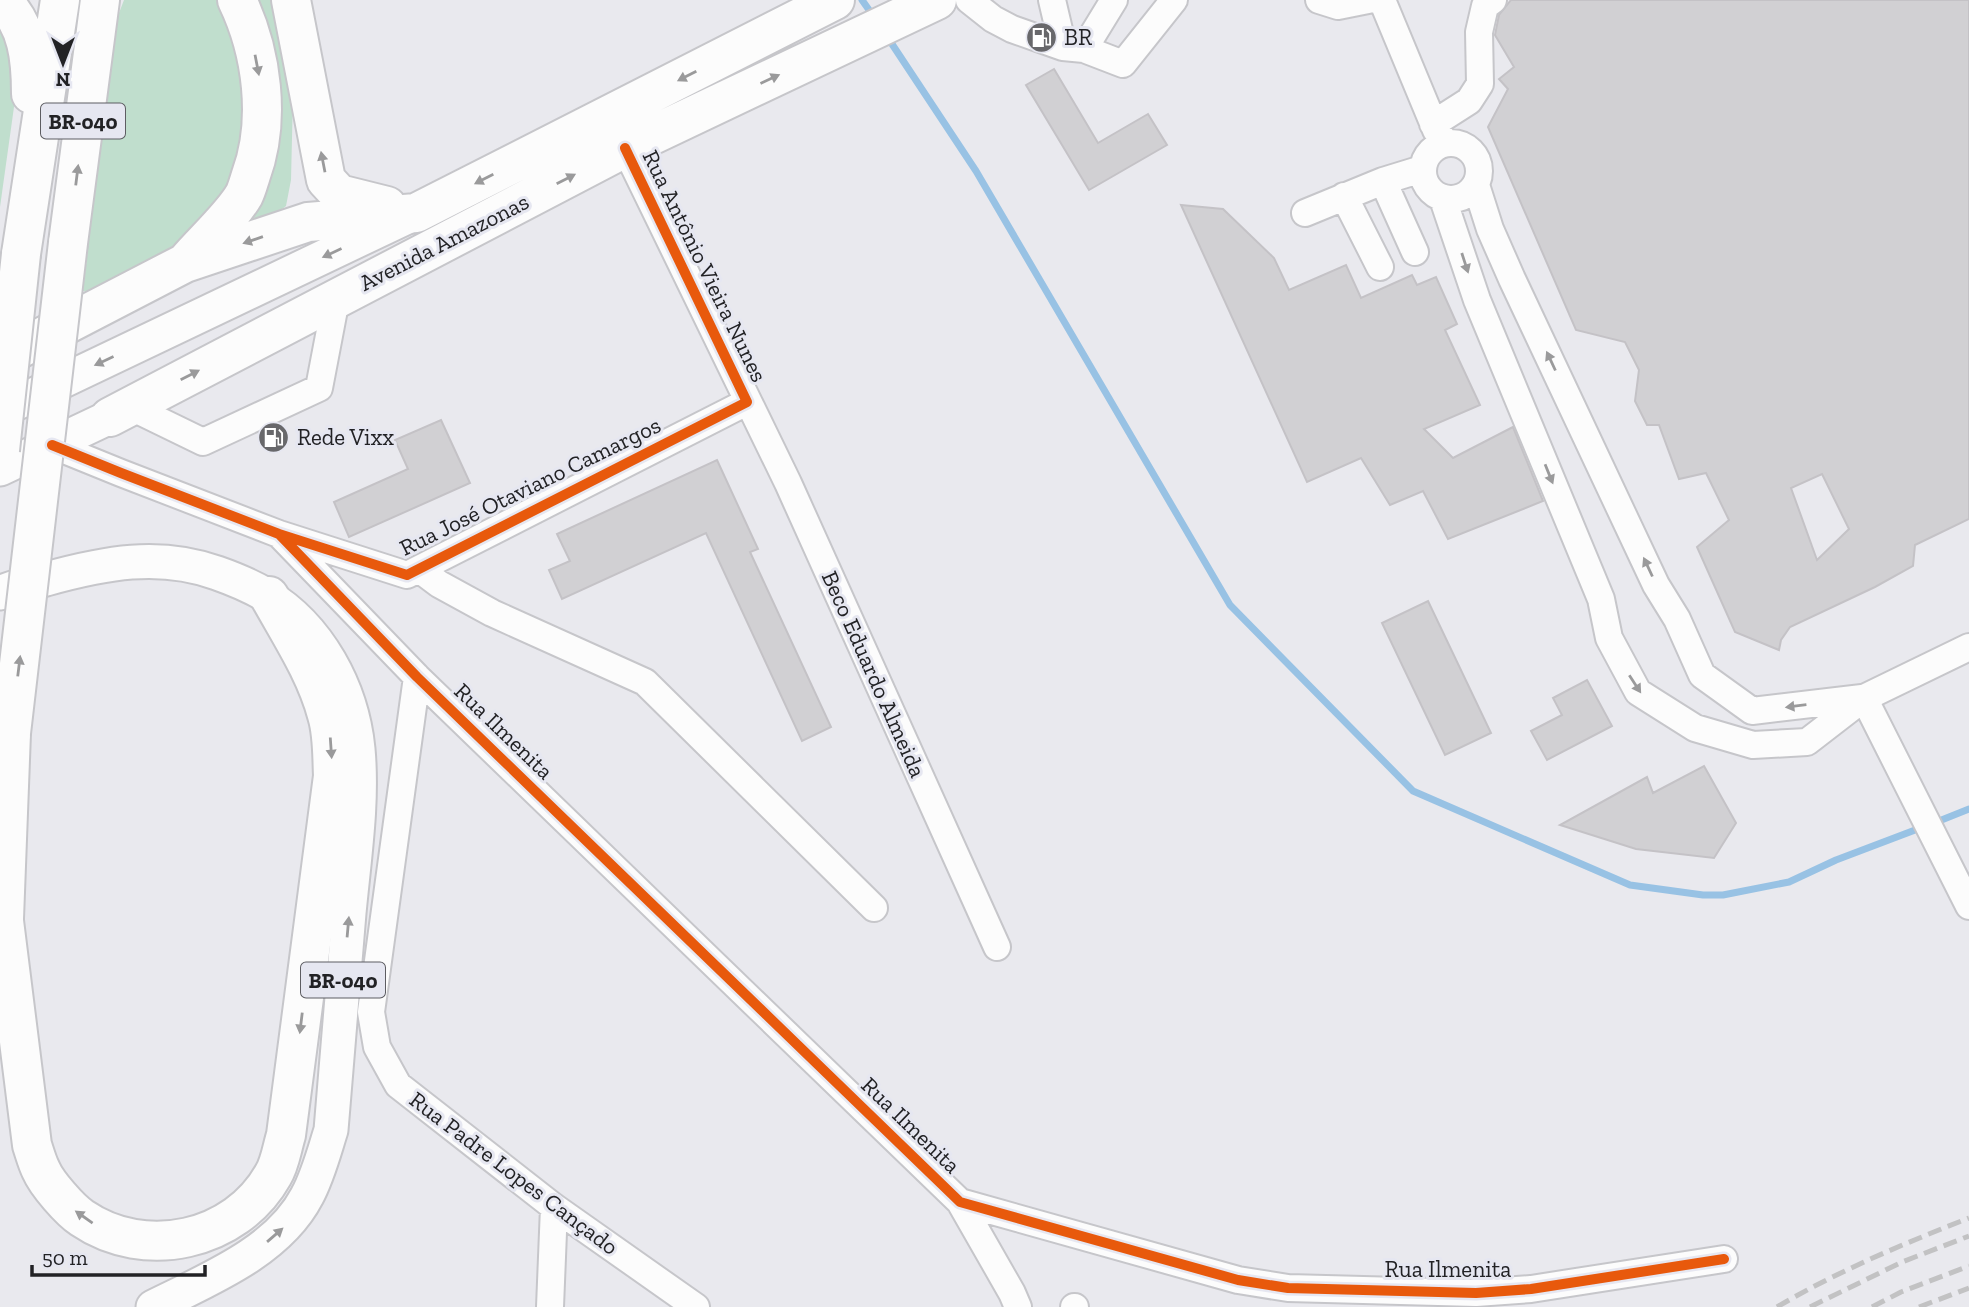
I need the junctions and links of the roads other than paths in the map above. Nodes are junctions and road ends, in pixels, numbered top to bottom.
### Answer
1 (1, 0) edge
2 (60, 0) edge
3 (237, 0) edge
4 (291, 0) edge
5 (937, 0) edge
6 (969, 0) edge
7 (1052, 0) edge
8 (1114, 0) edge
9 (1174, 0) edge
10 (1319, 0) edge
11 (1368, 0) edge
12 (1382, 0) edge
13 (1493, 0) edge
14 (824, 6) edge
15 (100, 8) edge
16 (1073, 48) junction
17 (1439, 133) junction
18 (625, 148) junction
19 (1422, 169) junction
20 (1383, 181) junction
21 (1476, 185) junction
22 (1344, 196) junction
23 (1443, 199) junction
24 (416, 213) junction
25 (1305, 213) dead end
26 (24, 236) junction
27 (1415, 252) dead end
28 (184, 263) junction
29 (1380, 267) dead end
30 (1513, 279) junction
31 (336, 299) junction
32 (1477, 300) junction
33 (0, 359) edge
34 (747, 402) junction
35 (0, 411) edge
36 (120, 412) junction
37 (52, 445) junction
38 (0, 450) edge
39 (0, 469) edge
40 (121, 473) junction
41 (279, 534) junction
42 (419, 569) junction
43 (0, 593) edge
44 (269, 596) junction
45 (1969, 647) edge
46 (417, 677) junction
47 (1864, 698) junction
48 (1969, 906) edge
49 (874, 908) dead end
50 (5, 921) junction
51 (997, 947) dead end
52 (0, 1027) edge
53 (960, 1202) junction
54 (554, 1207) junction
55 (1724, 1259) dead end
56 (1530, 1298) edge
57 (153, 1307) edge
58 (550, 1307) edge
59 (696, 1307) edge
60 (1018, 1307) edge
61 (1500, 1307) edge

1 - 26 highway
2 - 26 highway, BR-040
3 -> 28 highway
24 -> 4 highway
18 -> 5 highway, Avenida Amazonas
6 - 16 street
7 - 16 street
8 - 16 street
9 - 16 street
10 - 11 street
12 - 17 street
13 - 17 street
14 -> 24 highway, Avenida Amazonas
50 -> 15 highway, BR-040, bridge
17 - 19 street
17 - 21 street
31 -> 18 highway, Avenida Amazonas
18 - 34 street, Rua Antônio Vieira Nunes
19 - 20 street
19 - 23 street
20 - 22 street
20 - 27 street
21 - 23 street
21 - 30 street
22 - 25 street
22 - 29 street
23 -> 32 street
24 -> 28 highway
24 -> 35 main road, Avenida Amazonas
26 - 38 highway, BR-040, bridge
28 - 33 highway
30 - 32 street
47 -> 30 street
36 -> 31 highway, Avenida Amazonas
31 - 36 street
32 -> 47 street
34 - 42 street, Rua José Otaviano Camargos
34 - 51 street, Beco Eduardo Almeida
36 - 37 main road, Avenida Amazonas
36 - 40 street
37 - 39 main road, Avenida Amazonas
37 - 40 street, Rua José Otaviano Camargos
40 - 41 street, Rua José Otaviano Camargos
41 - 42 street, Rua José Otaviano Camargos
41 - 46 street, Rua Ilmenita
42 - 49 street
43 - 44 main road, BR-040
44 -> 50 highway
57 -> 44 main road, BR-040
45 - 47 street
46 - 53 street, Rua Ilmenita
46 - 54 street, Rua Padre Lopes Cançado
47 - 48 street
50 - 52 highway, BR-040
53 - 56 street, Rua Ilmenita
53 - 60 street
54 - 58 street
54 - 59 street, Rua Padre Lopes Cançado
55 - 56 street, Rua Ilmenita
56 - 61 street

